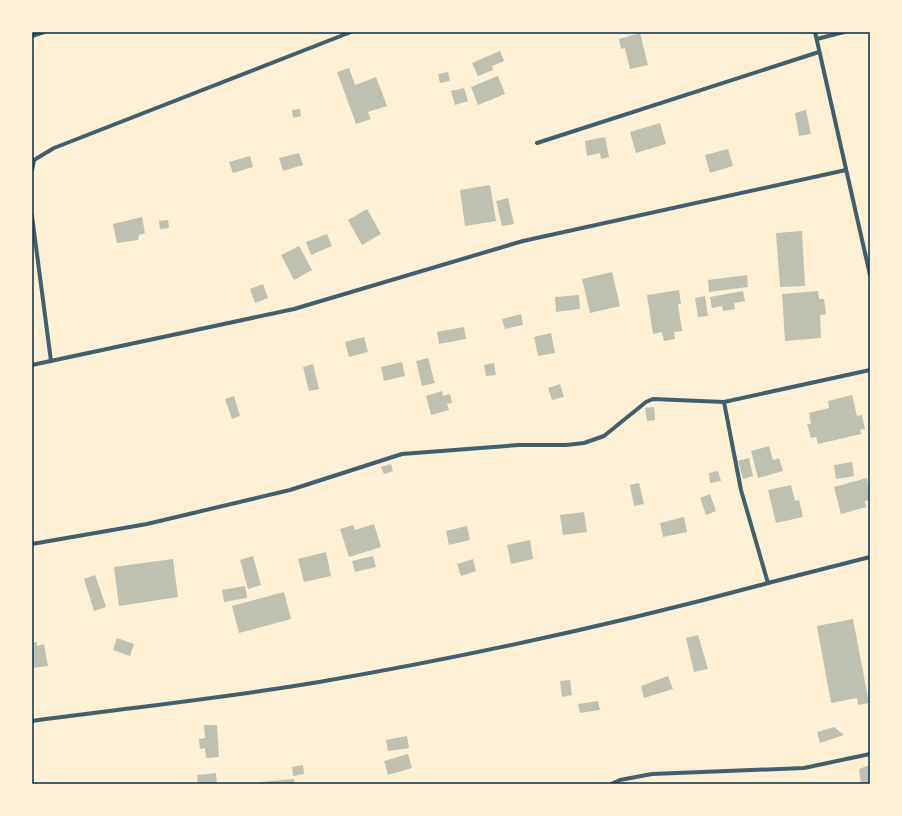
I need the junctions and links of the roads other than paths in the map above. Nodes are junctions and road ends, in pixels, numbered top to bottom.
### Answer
1 (44, 32) edge
2 (351, 32) edge
3 (815, 32) edge
4 (844, 32) edge
5 (32, 36) edge
6 (817, 39) junction
7 (819, 52) junction
8 (537, 143) dead end
9 (32, 170) edge
10 (846, 170) junction
11 (32, 216) edge
12 (870, 275) edge
13 (51, 361) junction
14 (32, 365) edge
15 (870, 370) edge
16 (724, 402) junction
17 (32, 544) edge
18 (870, 557) edge
19 (768, 583) junction
20 (32, 721) edge
21 (870, 754) edge
22 (611, 784) edge

1 - 5 street
2 - 9 street
3 - 6 street
4 - 6 street
6 - 7 street
7 - 8 street
7 - 10 street
10 - 12 street
10 - 13 street
11 - 13 street
13 - 14 street
15 - 16 street
16 - 17 street
16 - 19 street
18 - 19 street
19 - 20 street
21 - 22 street

